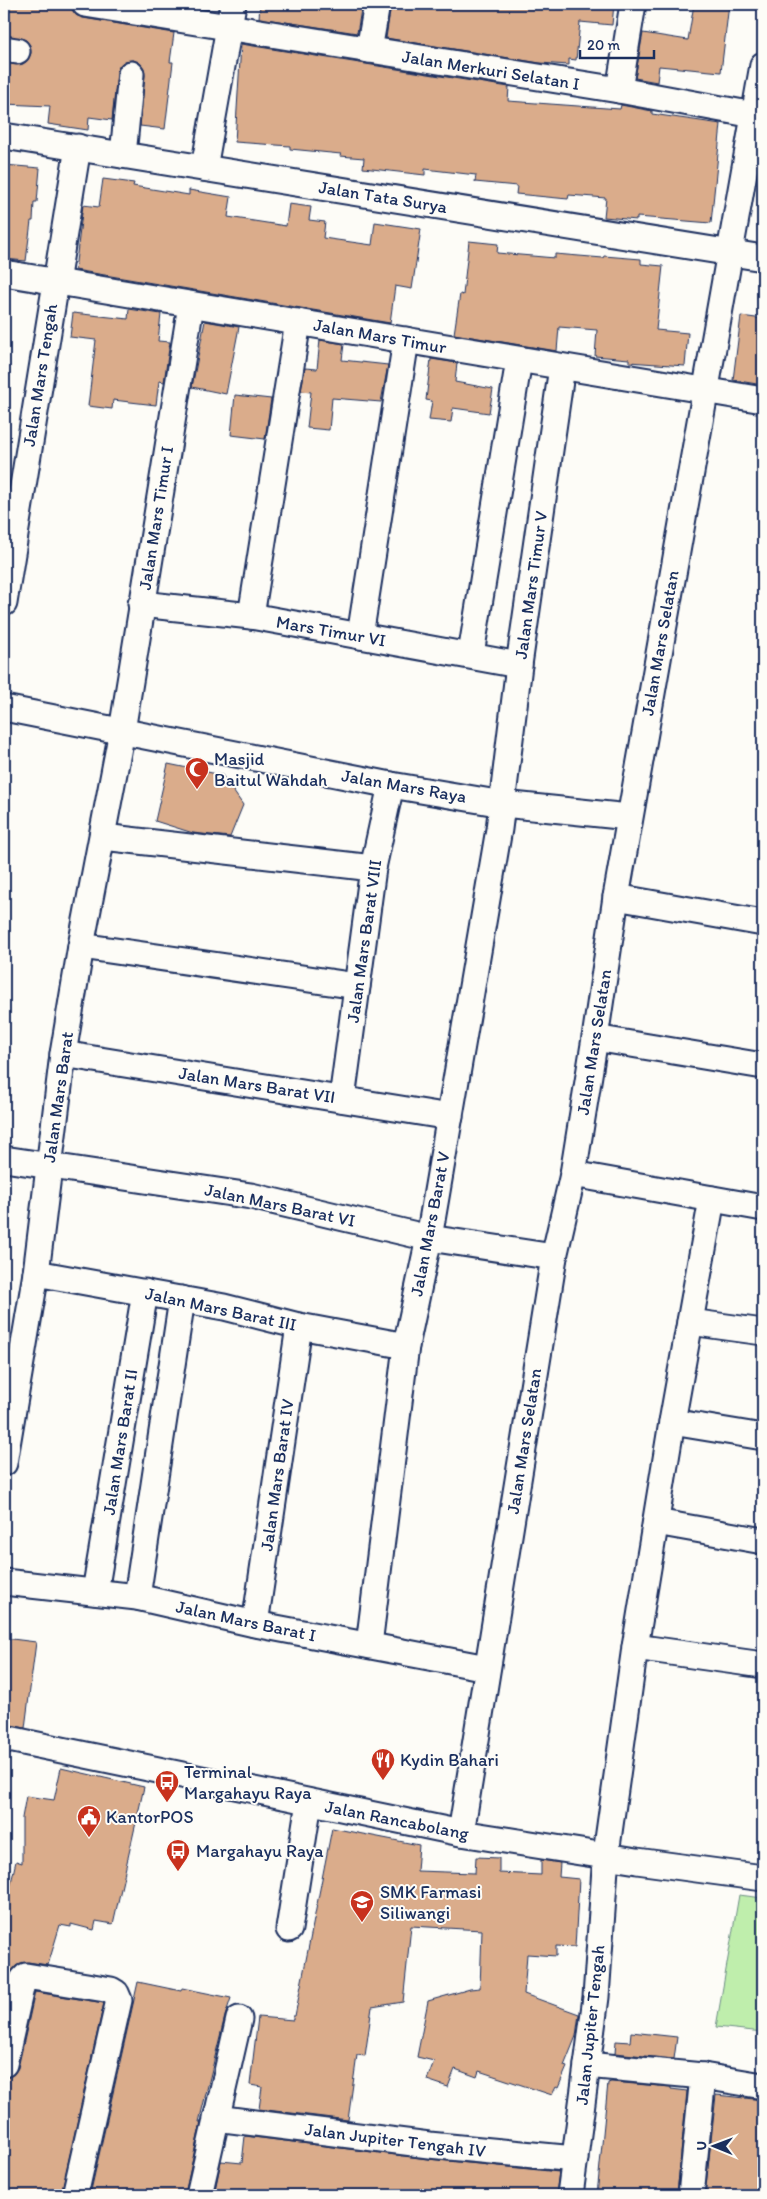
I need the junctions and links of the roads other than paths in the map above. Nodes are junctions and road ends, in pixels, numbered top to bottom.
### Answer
1 (85, 4) edge
2 (377, 4) edge
3 (632, 4) edge
4 (231, 15) edge
5 (369, 50) junction
6 (763, 65) edge
7 (131, 74) dead end
8 (618, 90) junction
9 (754, 115) junction
10 (4, 136) edge
11 (78, 147) junction
12 (123, 155) junction
13 (204, 168) junction
14 (729, 252) junction
15 (763, 258) edge
16 (4, 272) edge
17 (56, 281) junction
18 (191, 305) junction
19 (298, 322) junction
20 (406, 340) junction
21 (519, 360) junction
22 (562, 367) junction
23 (705, 390) junction
24 (763, 400) edge
25 (4, 604) edge
26 (142, 604) junction
27 (251, 616) junction
28 (360, 636) junction
29 (471, 654) junction
30 (520, 665) junction
31 (4, 708) edge
32 (122, 732) junction
33 (391, 785) junction
34 (503, 804) junction
35 (629, 817) junction
36 (103, 836) junction
37 (373, 868) junction
38 (616, 897) junction
39 (763, 923) edge
40 (81, 946) junction
41 (357, 986) junction
42 (595, 1038) junction
43 (64, 1054) junction
44 (763, 1066) edge
45 (342, 1098) junction
46 (450, 1117) junction
47 (4, 1159) edge
48 (49, 1166) junction
49 (572, 1174) junction
50 (712, 1199) junction
51 (763, 1208) edge
52 (429, 1238) junction
53 (554, 1257) junction
54 (36, 1273) junction
55 (145, 1292) junction
56 (182, 1299) junction
57 (690, 1322) junction
58 (299, 1326) junction
59 (763, 1332) edge
60 (406, 1346) junction
61 (672, 1422) junction
62 (763, 1437) edge
63 (4, 1463) edge
64 (656, 1522) junction
65 (763, 1541) edge
66 (4, 1582) edge
67 (95, 1592) junction
68 (137, 1598) junction
69 (255, 1624) junction
70 (369, 1645) junction
71 (635, 1647) junction
72 (763, 1665) edge
73 (487, 1668) junction
74 (4, 1738) edge
75 (309, 1802) junction
76 (461, 1833) junction
77 (606, 1854) junction
78 (763, 1878) edge
79 (289, 1929) dead end
80 (239, 2019) dead end
81 (4, 2064) edge
82 (587, 2065) junction
83 (703, 2076) junction
84 (763, 2086) edge
85 (216, 2118) junction
86 (575, 2158) junction
87 (75, 2195) edge
88 (198, 2195) edge
89 (570, 2195) edge
90 (691, 2195) edge

1 - 4 street, Jalan Merkuri Selatan I
2 - 5 street
3 - 8 street
4 - 5 street, Jalan Merkuri Selatan I
4 - 13 street
5 - 8 street, Jalan Merkuri Selatan I
6 - 9 street, Jalan Mars Selatan
7 - 12 street
8 - 9 street, Jalan Merkuri Selatan I
9 - 14 street, Jalan Mars Selatan
10 - 11 street, Jalan Tata Surya
11 - 12 street, Jalan Tata Surya
11 - 17 street, Jalan Mars Tengah
12 - 13 street, Jalan Tata Surya
13 - 14 street, Jalan Tata Surya
14 - 15 street, Jalan Tata Surya
14 - 23 street, Jalan Mars Selatan
16 - 17 street, Jalan Mars Timur
17 - 18 street, Jalan Mars Timur
17 - 25 street, Jalan Mars Tengah
18 - 19 street, Jalan Mars Timur
18 - 26 street, Jalan Mars Timur I
19 - 20 street, Jalan Mars Timur
19 - 27 street
20 - 21 street, Jalan Mars Timur
20 - 28 street
21 - 22 street, Jalan Mars Timur
21 - 29 street
22 - 23 street, Jalan Mars Timur
22 - 30 street, Jalan Mars Timur V
23 - 24 street, Jalan Mars Timur
23 - 35 street, Jalan Mars Selatan
26 - 27 street, Mars Timur VI
26 - 32 street, Jalan Mars Timur I
27 - 28 street, Mars Timur VI
28 - 29 street, Mars Timur VI
29 - 30 street, Mars Timur VI
30 - 34 street, Jalan Mars Timur V
31 - 32 street, Jalan Mars Raya
32 - 33 street, Jalan Mars Raya
32 - 36 street, Jalan Mars Barat
33 - 34 street, Jalan Mars Raya
33 - 37 street, Jalan Mars Barat VIII
34 - 35 street, Jalan Mars Raya
34 - 46 street, Jalan Mars Barat V
35 - 38 street, Jalan Mars Selatan
36 - 37 street
36 - 40 street, Jalan Mars Barat
37 - 41 street, Jalan Mars Barat VIII
38 - 39 street
38 - 42 street, Jalan Mars Selatan
40 - 41 street
40 - 43 street, Jalan Mars Barat
41 - 45 street, Jalan Mars Barat VIII
42 - 44 street
42 - 49 street, Jalan Mars Selatan
43 - 45 street, Jalan Mars Barat VII
43 - 48 street, Jalan Mars Barat
45 - 46 street, Jalan Mars Barat VII
46 - 52 street, Jalan Mars Barat V
47 - 48 street, Jalan Mars Barat VI
48 - 52 street, Jalan Mars Barat VI
48 - 54 street, Jalan Mars Barat
49 - 50 street
49 - 53 street, Jalan Mars Selatan
50 - 51 street
50 - 57 street, Jalan Jupiter Tengah
52 - 53 street, Jalan Mars Barat VI
52 - 60 street, Jalan Mars Barat V
53 - 73 street, Jalan Mars Selatan
54 - 55 street, Jalan Mars Barat III
54 - 63 street, Jalan Mars Barat
55 - 56 street, Jalan Mars Barat III
55 - 67 street, Jalan Mars Barat II
56 - 58 street, Jalan Mars Barat III
56 - 68 street
57 - 59 street
57 - 61 street, Jalan Jupiter Tengah
58 - 60 street, Jalan Mars Barat III
58 - 69 street, Jalan Mars Barat IV
60 - 70 street, Jalan Mars Barat V
61 - 62 street
61 - 64 street, Jalan Jupiter Tengah
64 - 65 street
64 - 71 street, Jalan Jupiter Tengah
66 - 67 street, Jalan Mars Barat I
67 - 68 street, Jalan Mars Barat I
68 - 69 street, Jalan Mars Barat I
69 - 70 street, Jalan Mars Barat I
70 - 73 street, Jalan Mars Barat I
71 - 72 street
71 - 77 street, Jalan Jupiter Tengah
73 - 76 street, Jalan Mars Selatan
74 - 75 street, Jalan Rancabolang
75 - 76 street, Jalan Rancabolang
75 - 79 street
76 - 77 street, Jalan Rancabolang
77 - 78 street, Jalan Rancabolang
77 - 82 street, Jalan Jupiter Tengah
80 - 85 street
81 - 87 street
82 - 83 street
82 - 86 street, Jalan Jupiter Tengah
83 - 84 street
83 - 90 street
85 - 86 street, Jalan Jupiter Tengah IV
85 - 88 street
86 - 89 street, Jalan Jupiter Tengah

